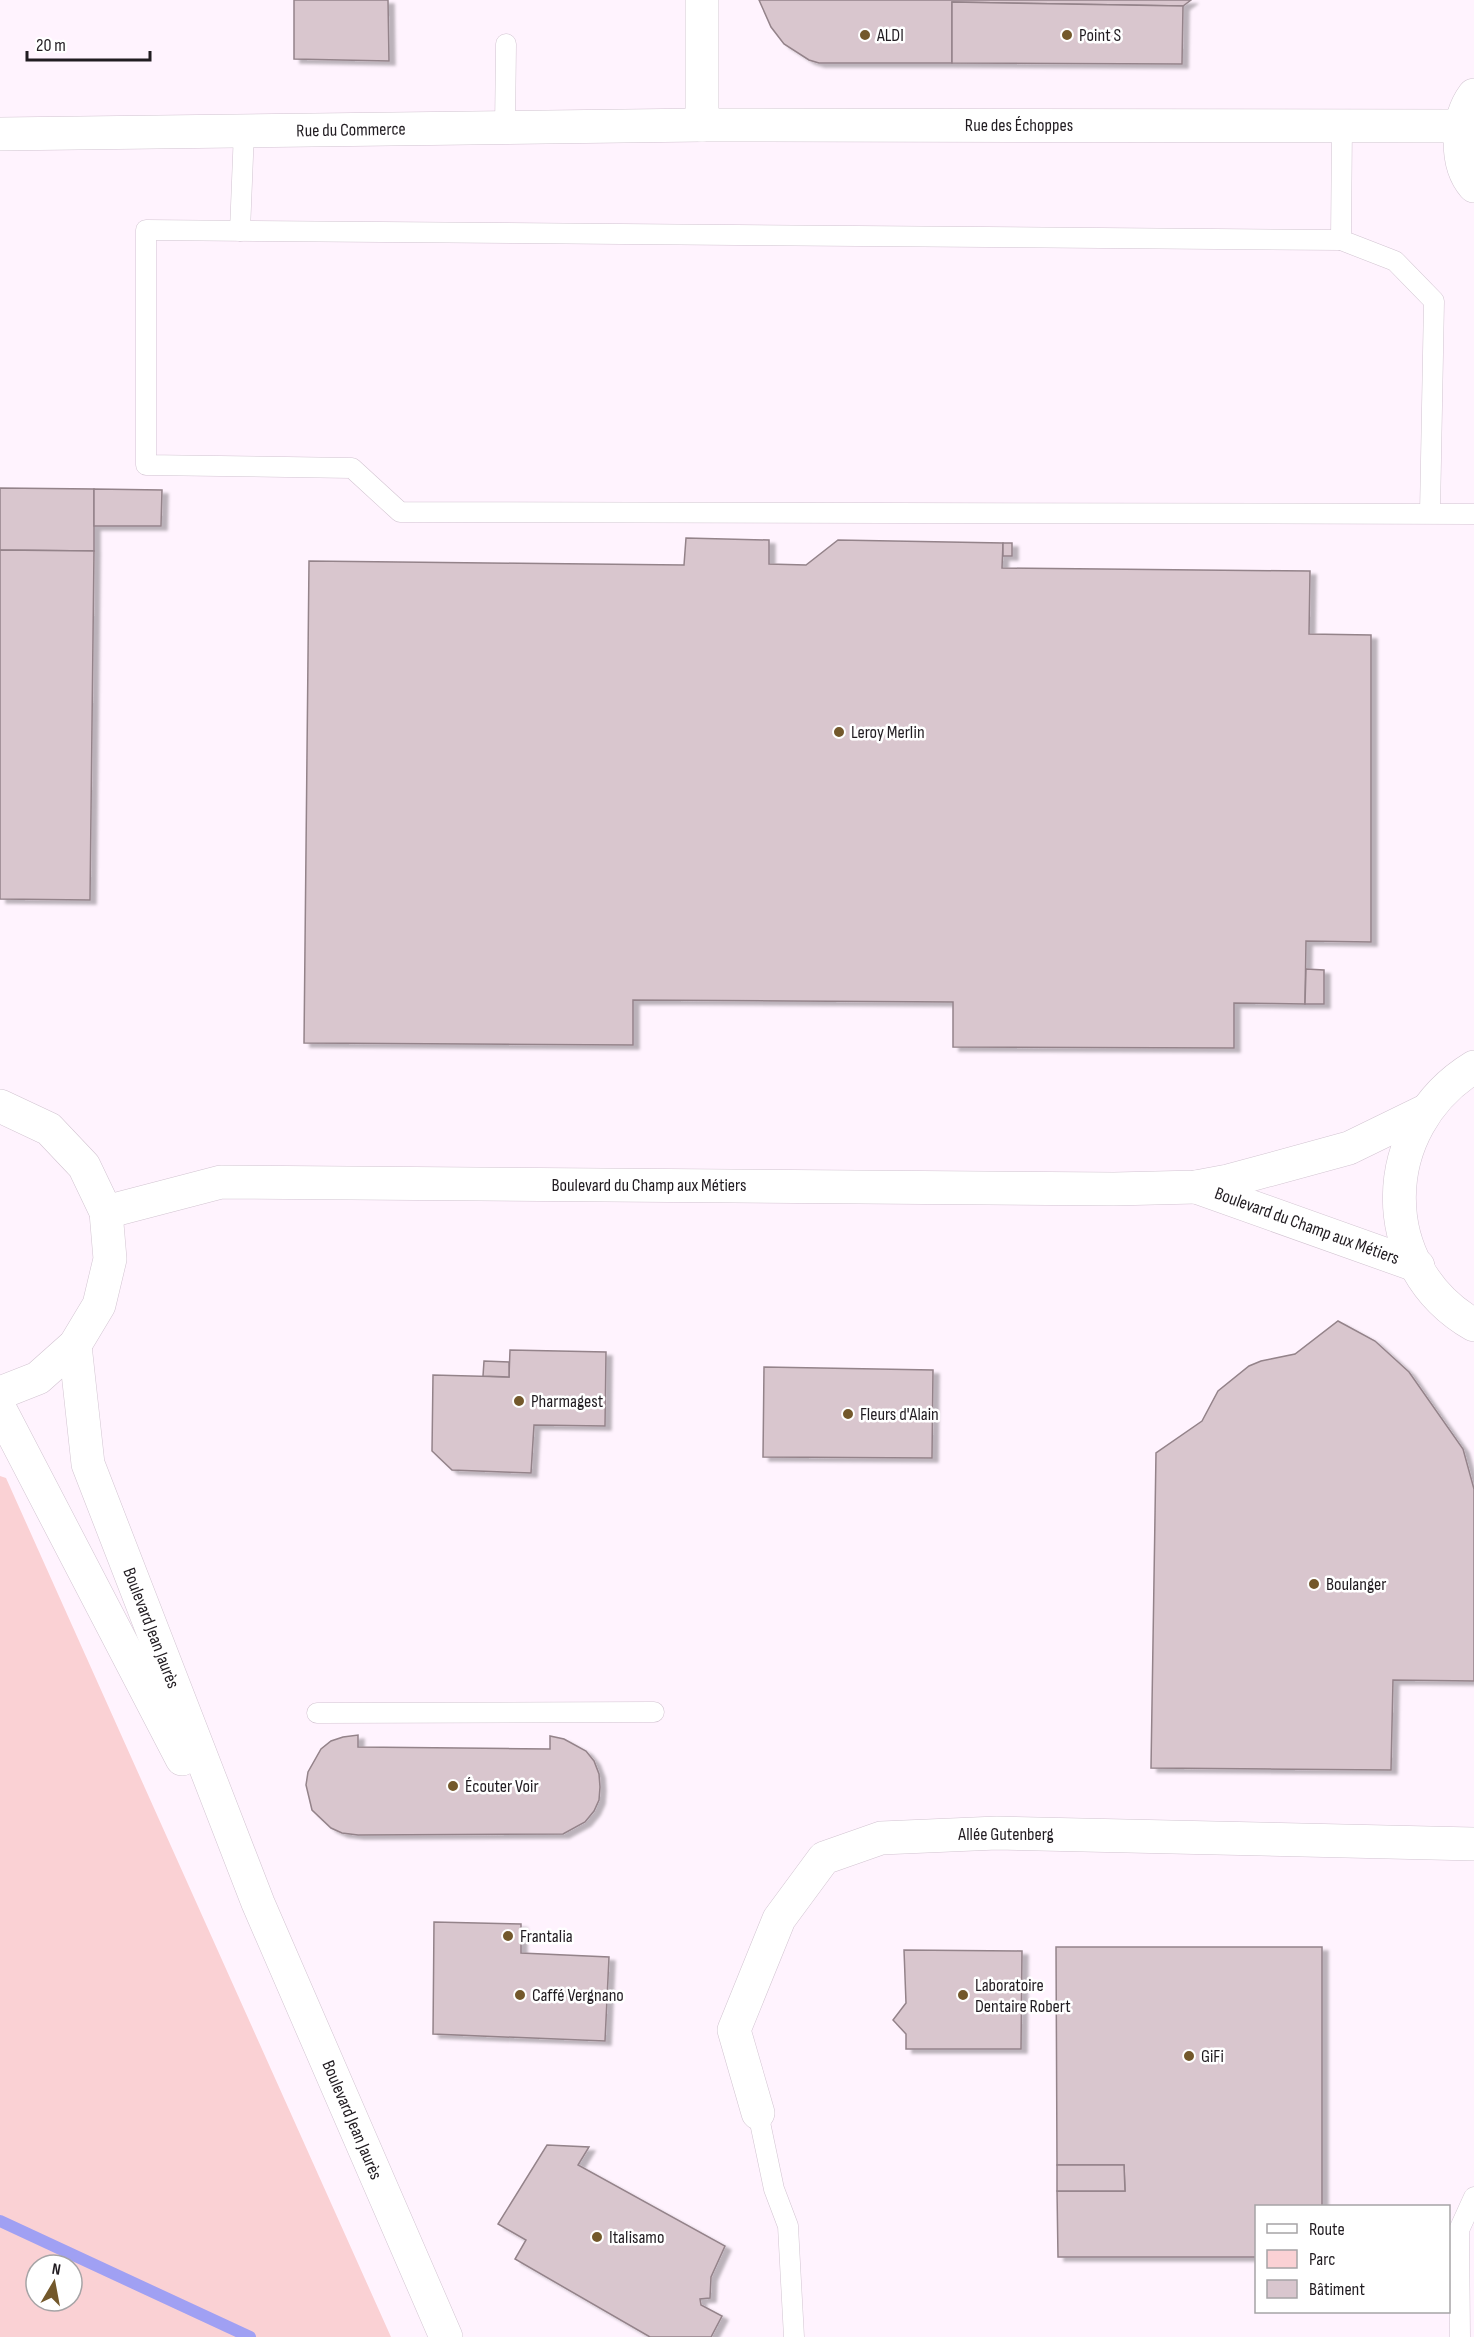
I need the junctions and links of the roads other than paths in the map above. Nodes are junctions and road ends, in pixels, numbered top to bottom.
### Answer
1 (702, 0) edge
2 (506, 44) dead end
3 (1474, 95) edge
4 (702, 125) junction
5 (1342, 125) junction
6 (1461, 126) junction
7 (505, 128) junction
8 (244, 131) junction
9 (0, 134) edge
10 (1474, 186) edge
11 (240, 231) junction
12 (1341, 240) junction
13 (1430, 513) junction
14 (1474, 514) edge
15 (1474, 1067) edge
16 (0, 1106) edge
17 (1425, 1111) junction
18 (1196, 1187) junction
19 (105, 1212) junction
20 (1418, 1266) junction
21 (1464, 1319) edge
22 (1474, 1338) edge
23 (75, 1346) junction
24 (0, 1393) edge
25 (0, 1409) edge
26 (654, 1712) dead end
27 (317, 1713) dead end
28 (1474, 1844) edge
29 (258, 1903) junction
30 (758, 2113) joint
31 (1474, 2197) edge
32 (446, 2337) edge
33 (794, 2337) edge
34 (1460, 2337) edge

1 - 4 street
2 - 7 lane
3 - 6 street
4 - 5 street, Rue des Échoppes
4 - 7 street, Rue du Commerce
5 - 6 street, Rue des Échoppes
5 - 12 lane
6 - 10 street
7 - 8 street, Rue du Commerce
8 - 9 street, Rue du Commerce
8 - 11 lane
11 - 12 lane
11 - 13 lane
12 - 13 lane
13 - 14 lane
15 - 17 street
16 - 19 street
17 - 18 street, Boulevard du Champ aux Métiers
17 - 20 street
18 - 19 street, Boulevard du Champ aux Métiers
18 - 20 street, Boulevard du Champ aux Métiers
19 - 23 street
20 - 21 street
21 - 22 street
23 - 24 street
23 - 29 street, Boulevard Jean Jaurès
25 - 29 street, Boulevard Jean Jaurès
26 - 27 lane
28 - 30 street, Allée Gutenberg
29 - 32 street, Boulevard Jean Jaurès
30 - 33 lane
31 - 34 lane

